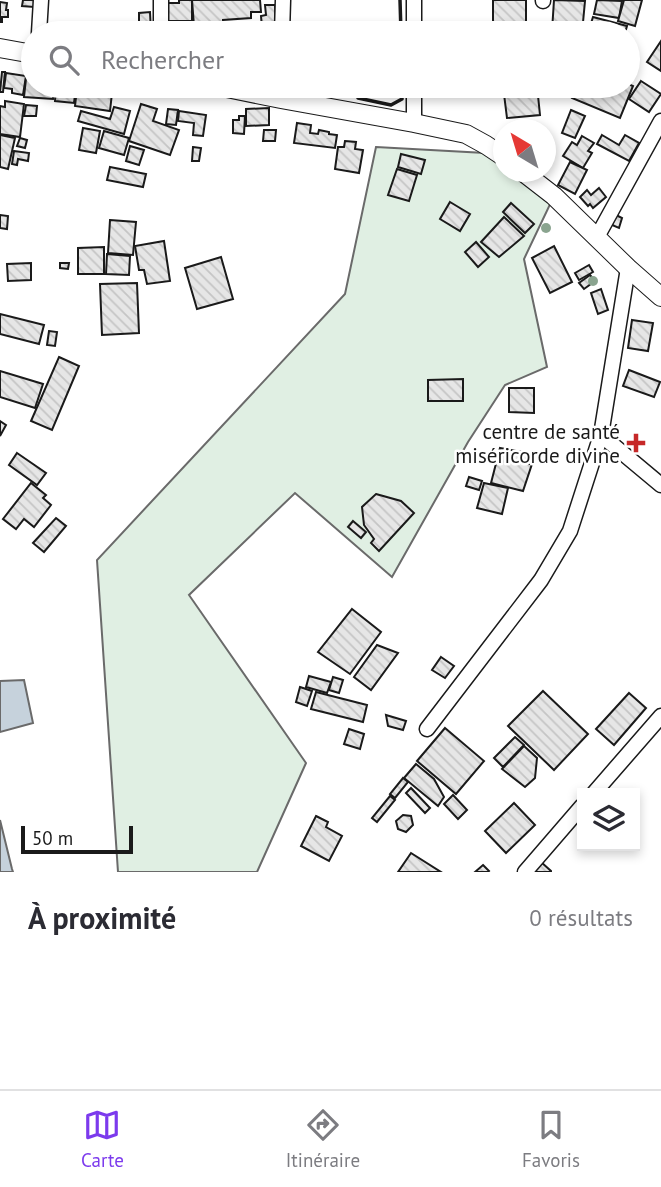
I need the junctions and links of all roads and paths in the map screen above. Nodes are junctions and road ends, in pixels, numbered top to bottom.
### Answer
1 (41, 0) edge
2 (160, 0) edge
3 (283, 0) edge
4 (414, 0) edge
5 (40, 21) edge
6 (161, 21) edge
7 (282, 21) edge
8 (414, 21) edge
9 (0, 48) edge
10 (21, 52) edge
11 (308, 98) edge
12 (414, 98) edge
13 (661, 121) edge
14 (414, 122) junction
15 (493, 150) edge
16 (536, 182) edge
17 (597, 237) junction
18 (628, 268) junction
19 (661, 297) edge
20 (601, 435) junction
21 (661, 485) edge
22 (661, 716) edge
23 (427, 729) dead end
24 (598, 788) edge
25 (577, 812) edge
26 (524, 872) edge

1 - 5 street
2 - 6 street
3 - 7 street
4 - 8 street
9 - 10 street
11 - 14 street
12 - 14 street
13 - 17 street
14 - 15 street
16 - 17 street
17 - 18 street
18 - 19 street
18 - 20 street
20 - 21 street
20 - 23 street
22 - 24 street
25 - 26 street

